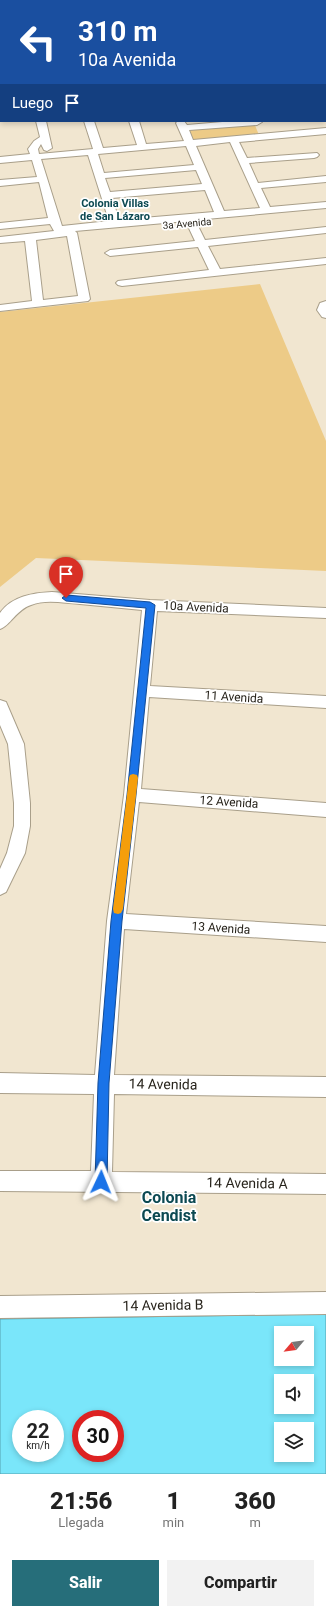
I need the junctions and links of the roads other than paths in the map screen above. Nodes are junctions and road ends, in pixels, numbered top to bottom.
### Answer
1 (41, 122) edge
2 (89, 122) edge
3 (134, 122) edge
4 (238, 122) edge
5 (258, 122) edge
6 (301, 122) edge
7 (326, 131) edge
8 (305, 133) junction
9 (266, 136) junction
10 (44, 138) junction
11 (232, 139) junction
12 (190, 143) junction
13 (142, 147) junction
14 (95, 151) junction
15 (48, 155) junction
16 (314, 155) junction
17 (37, 157) junction
18 (0, 160) edge
19 (243, 161) junction
20 (200, 168) junction
21 (324, 173) edge
22 (99, 176) junction
23 (43, 179) junction
24 (0, 183) edge
25 (255, 186) junction
26 (208, 187) junction
27 (105, 195) junction
28 (266, 210) junction
29 (324, 210) edge
30 (220, 214) junction
31 (54, 221) junction
32 (191, 222) junction
33 (115, 224) junction
34 (0, 226) edge
35 (326, 230) edge
36 (72, 233) junction
37 (30, 237) junction
38 (0, 240) edge
39 (201, 243) junction
40 (110, 253) dead end
41 (326, 261) edge
42 (216, 273) junction
43 (122, 283) dead end
44 (38, 304) junction
45 (0, 308) edge
46 (150, 605) junction
47 (326, 613) edge
48 (0, 624) edge
49 (142, 691) junction
50 (326, 702) edge
51 (0, 706) edge
52 (132, 795) junction
53 (326, 810) edge
54 (0, 887) edge
55 (116, 921) junction
56 (326, 934) edge
57 (0, 1083) edge
58 (104, 1083) junction
59 (326, 1086) edge
60 (0, 1181) edge
61 (101, 1182) junction
62 (326, 1184) edge
63 (326, 1303) edge
64 (0, 1307) edge

1 - 10 street
2 - 14 street
3 - 13 street
4 - 12 street
5 - 9 street
6 - 8 street
7 - 8 street
8 - 9 street
8 - 16 street
9 - 11 street
10 - 15 street
10 - 17 street
11 - 12 street
11 - 19 street
12 - 13 street
12 - 20 street
13 - 14 street
14 - 15 street
14 - 22 street
15 - 17 street
16 - 19 street
16 - 21 street
17 - 18 street
17 - 23 street
19 - 25 street
20 - 22 street
20 - 26 street
21 - 25 street
22 - 27 street
23 - 24 street
23 - 31 street
25 - 28 street
26 - 27 street
26 - 30 street
27 - 33 street
28 - 29 street
28 - 30 street
29 - 32 street, 3a Avenida
30 - 33 street
31 - 33 street
31 - 34 street
32 - 36 street, 3a Avenida
32 - 39 street
35 - 39 street
36 - 37 street, 3a Avenida
36 - 44 street
37 - 38 street, 3a Avenida
37 - 44 street
39 - 40 street
39 - 42 street
41 - 42 street
42 - 43 street
44 - 45 street
46 - 47 street, 10a Avenida
46 - 48 street, 10a Avenida
46 - 49 street
49 - 50 street, 11 Avenida
49 - 52 street
51 - 54 street
52 - 53 street, 12 Avenida
52 - 55 street
55 - 56 street, 13 Avenida
55 - 58 street
57 - 58 street, 14 Avenida
58 - 59 street, 14 Avenida
58 - 61 street
60 - 61 street, 14 Avenida A
61 - 62 street, 14 Avenida A
63 - 64 street, 14 Avenida B

